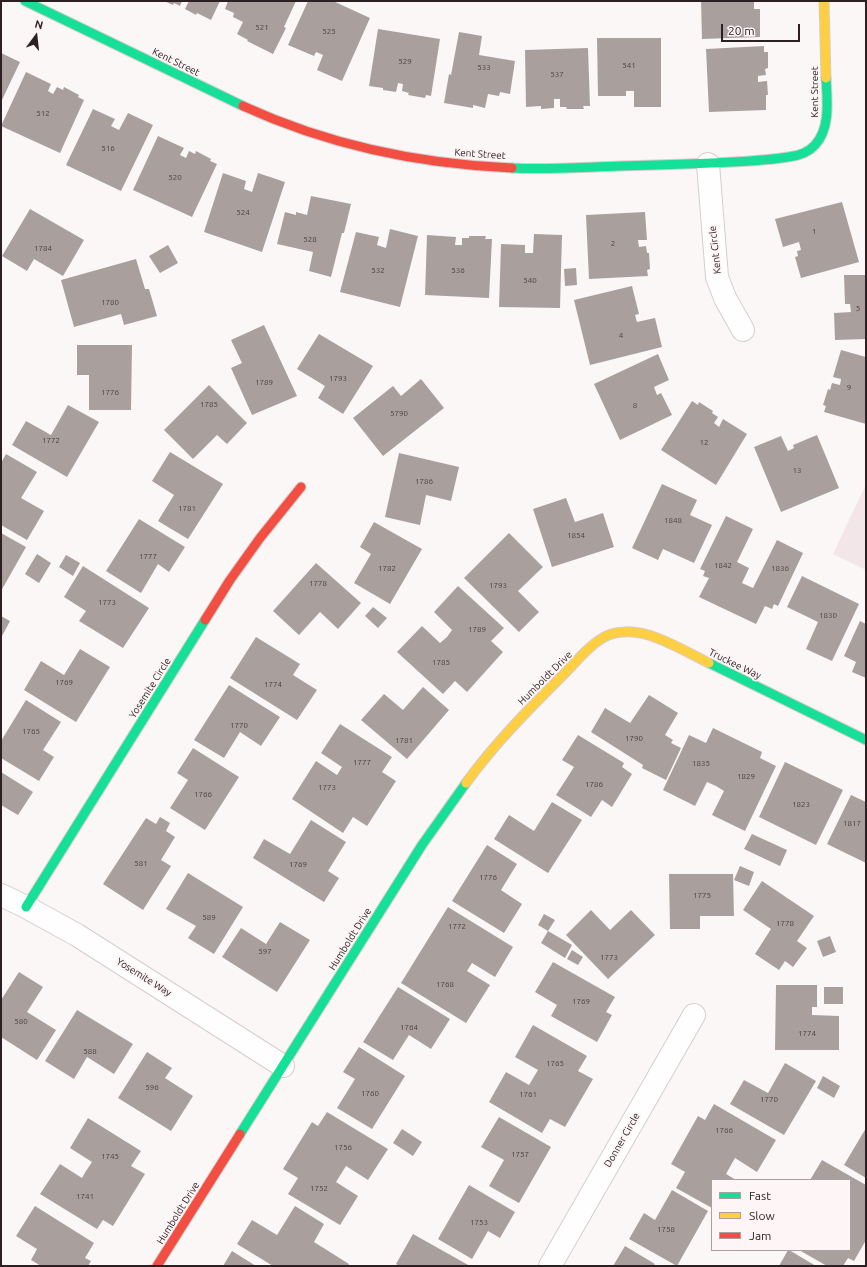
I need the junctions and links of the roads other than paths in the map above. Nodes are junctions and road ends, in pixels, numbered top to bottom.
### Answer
1 (25, 1) edge
2 (824, 1) edge
3 (708, 164) junction
4 (743, 330) dead end
5 (301, 487) dead end
6 (592, 646) joint
7 (866, 740) edge
8 (1, 895) edge
9 (26, 906) junction
10 (694, 1015) dead end
11 (283, 1066) junction
12 (157, 1266) edge
13 (550, 1266) edge

1 - 3 street, Kent Street
2 - 3 street, Kent Street
3 - 4 street, Kent Circle
5 - 9 street, Yosemite Circle
6 - 7 street, Truckee Way
6 - 11 street, Humboldt Drive
8 - 9 street, Yosemite Way
9 - 11 street, Yosemite Way
10 - 13 street, Donner Circle
11 - 12 street, Humboldt Drive

